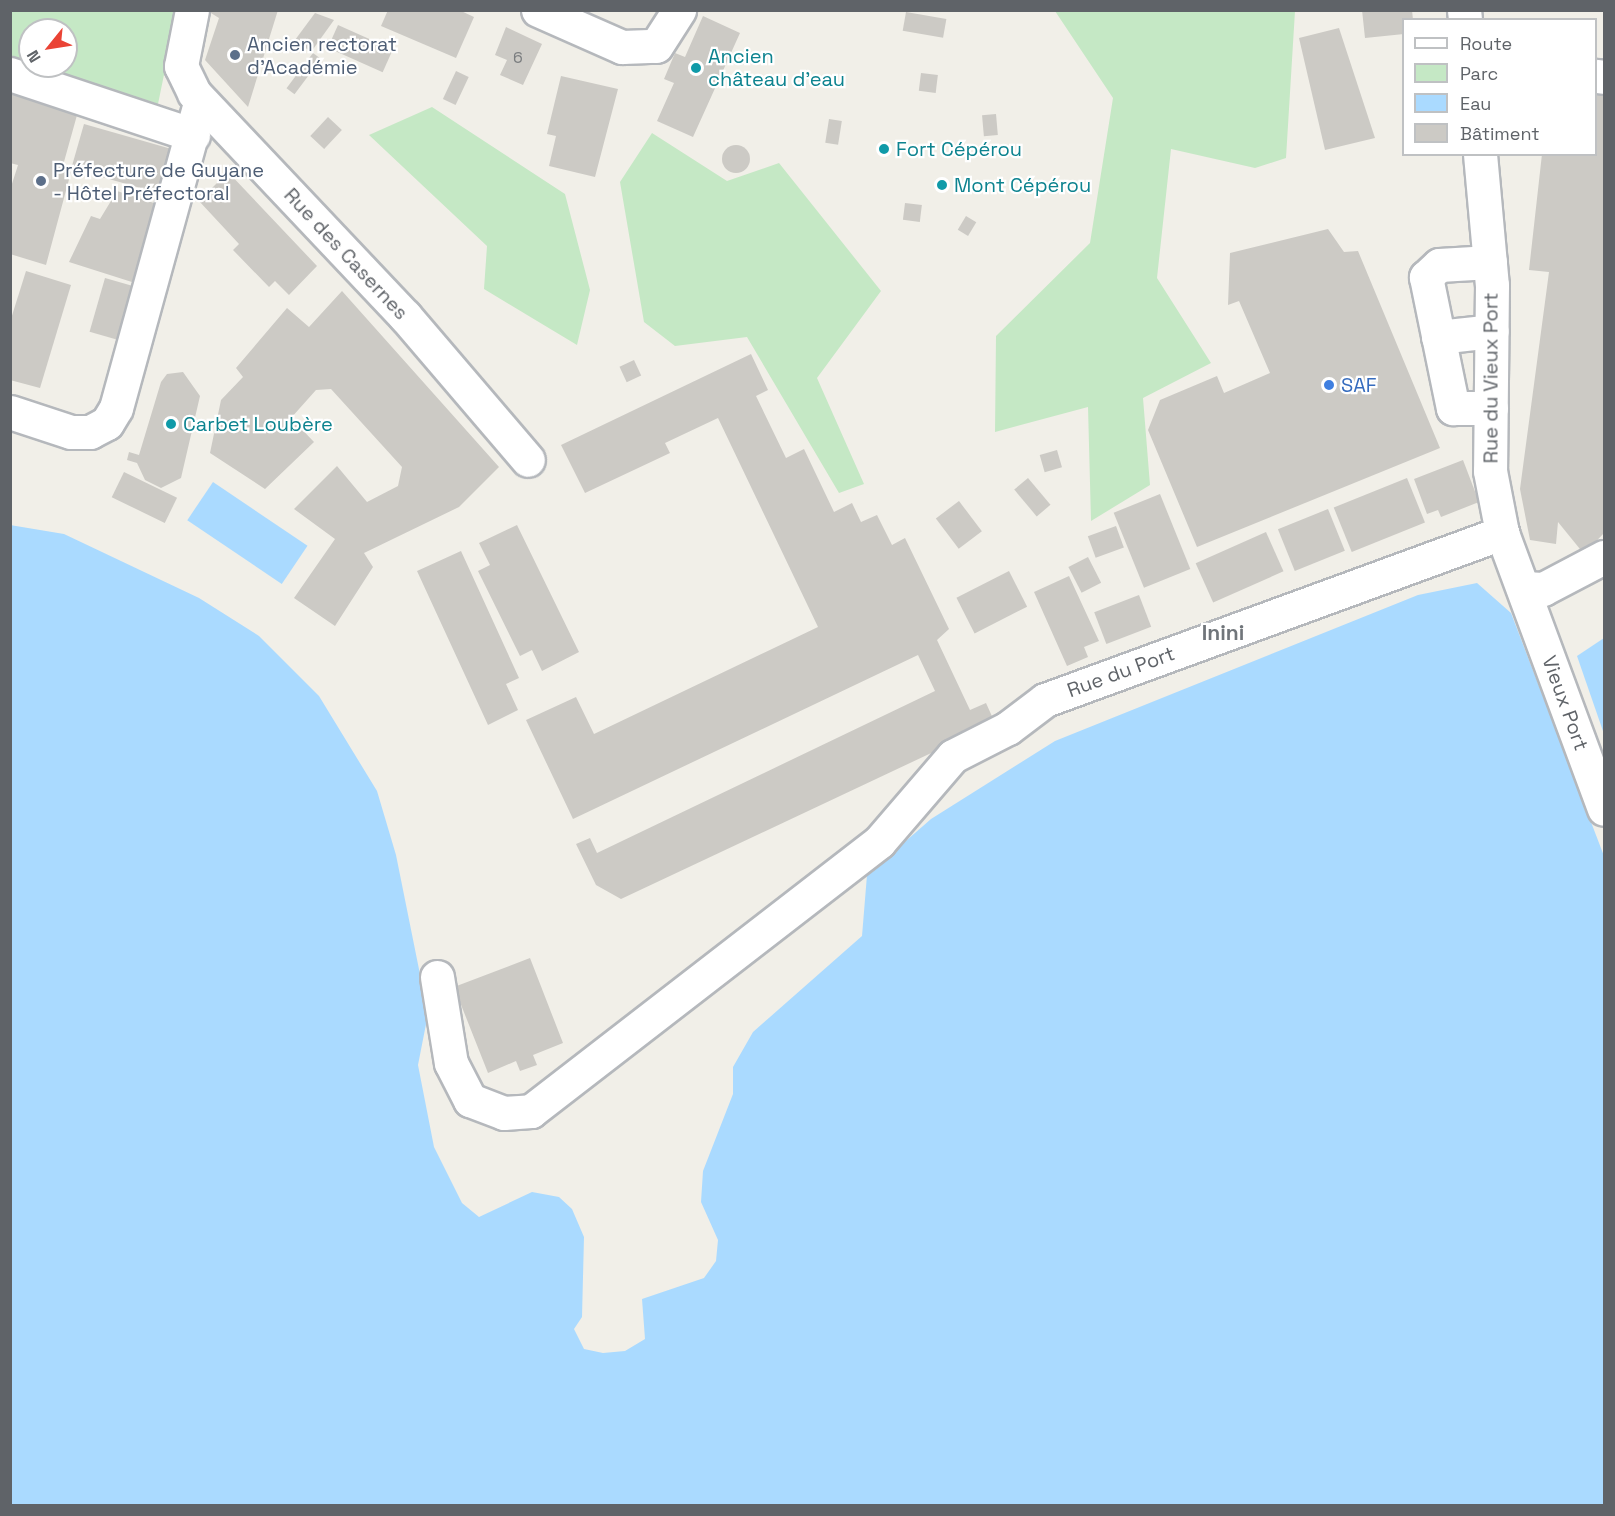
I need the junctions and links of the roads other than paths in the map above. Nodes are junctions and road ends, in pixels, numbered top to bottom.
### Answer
1 (192, 10) edge
2 (538, 10) edge
3 (679, 10) edge
4 (10, 74) edge
5 (200, 102) junction
6 (192, 135) junction
7 (1480, 156) edge
8 (1490, 262) junction
9 (1492, 331) junction
10 (1438, 337) junction
11 (1491, 408) junction
12 (10, 412) edge
13 (528, 460) dead end
14 (1502, 533) junction
15 (1605, 557) edge
16 (1524, 593) junction
17 (1605, 809) edge
18 (437, 976) dead end

1 - 5 street, Rue des Casernes
2 - 3 street
4 - 6 street
5 - 6 street
5 - 13 street, Rue des Casernes
6 - 12 street
7 - 8 street, Rue du Vieux Port
8 - 9 street, Rue du Vieux Port
8 - 10 street
9 - 10 street
9 - 11 street, Rue du Vieux Port
10 - 11 street
11 - 14 street, Rue du Vieux Port
14 - 16 street, Rue du Vieux Port
14 - 18 street, Rue du Port
15 - 16 street
16 - 17 street, Vieux Port

